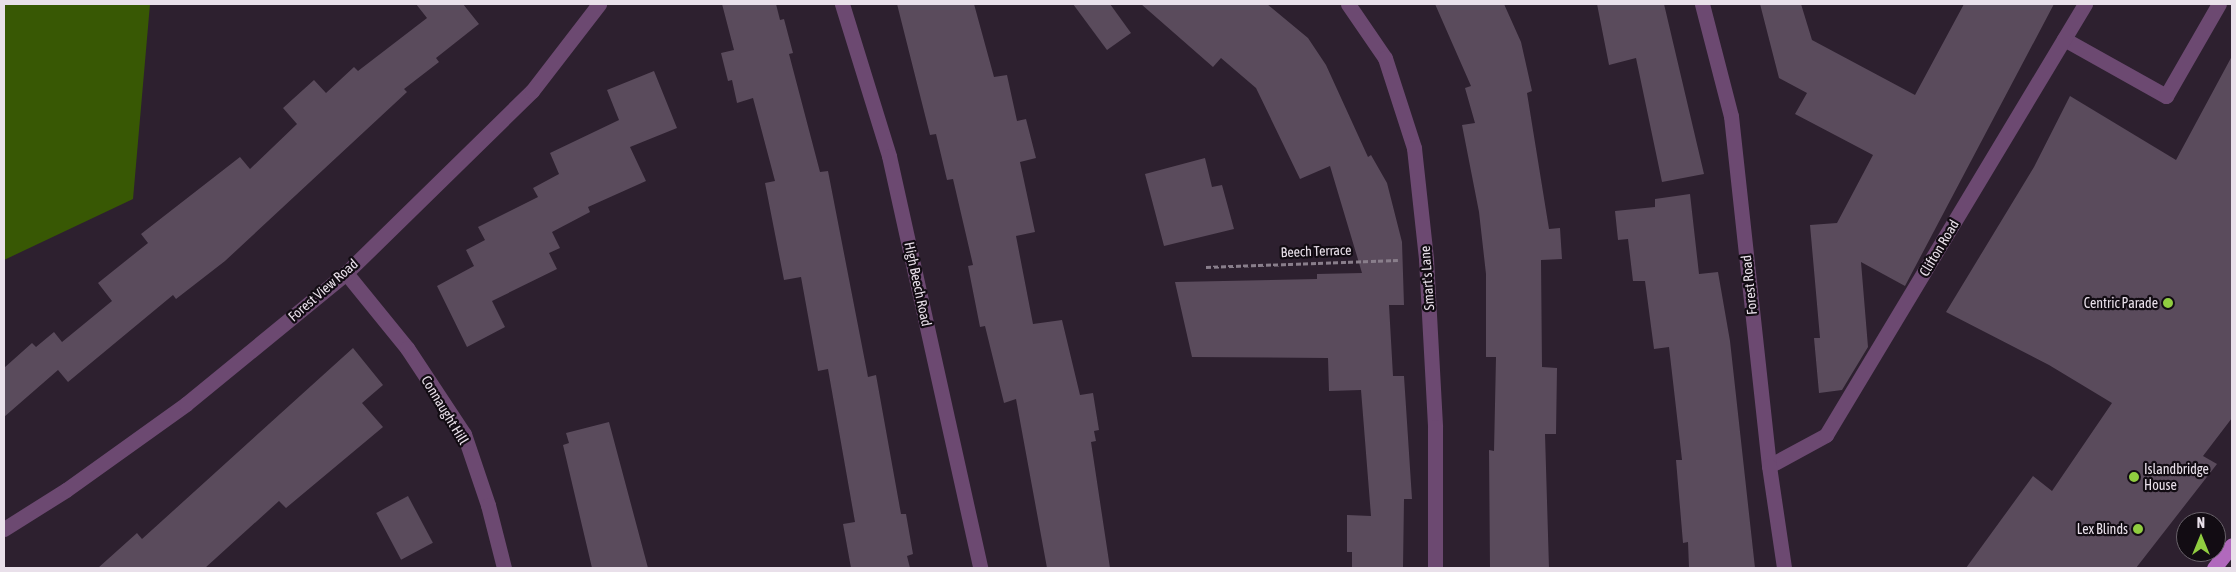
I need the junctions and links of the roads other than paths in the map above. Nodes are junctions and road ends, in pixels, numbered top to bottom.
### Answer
1 (599, 4) edge
2 (842, 4) edge
3 (1348, 4) edge
4 (1702, 4) edge
5 (2085, 4) edge
6 (2219, 4) edge
7 (2064, 39) junction
8 (346, 273) junction
9 (1769, 466) junction
10 (4, 529) edge
11 (2232, 545) edge
12 (504, 568) edge
13 (980, 568) edge
14 (1435, 568) edge
15 (1784, 568) edge
16 (2214, 568) edge

1 - 8 street, Forest View Road
2 - 13 street, High Beech Road
3 - 14 street, Smart's Lane
4 - 9 street, Forest Road
5 - 7 street, Clifton Road
6 - 7 street
7 - 9 street, Clifton Road
8 - 10 street, Forest View Road
8 - 12 street, Connaught Hill
9 - 15 street, Forest Road
11 - 16 main road

